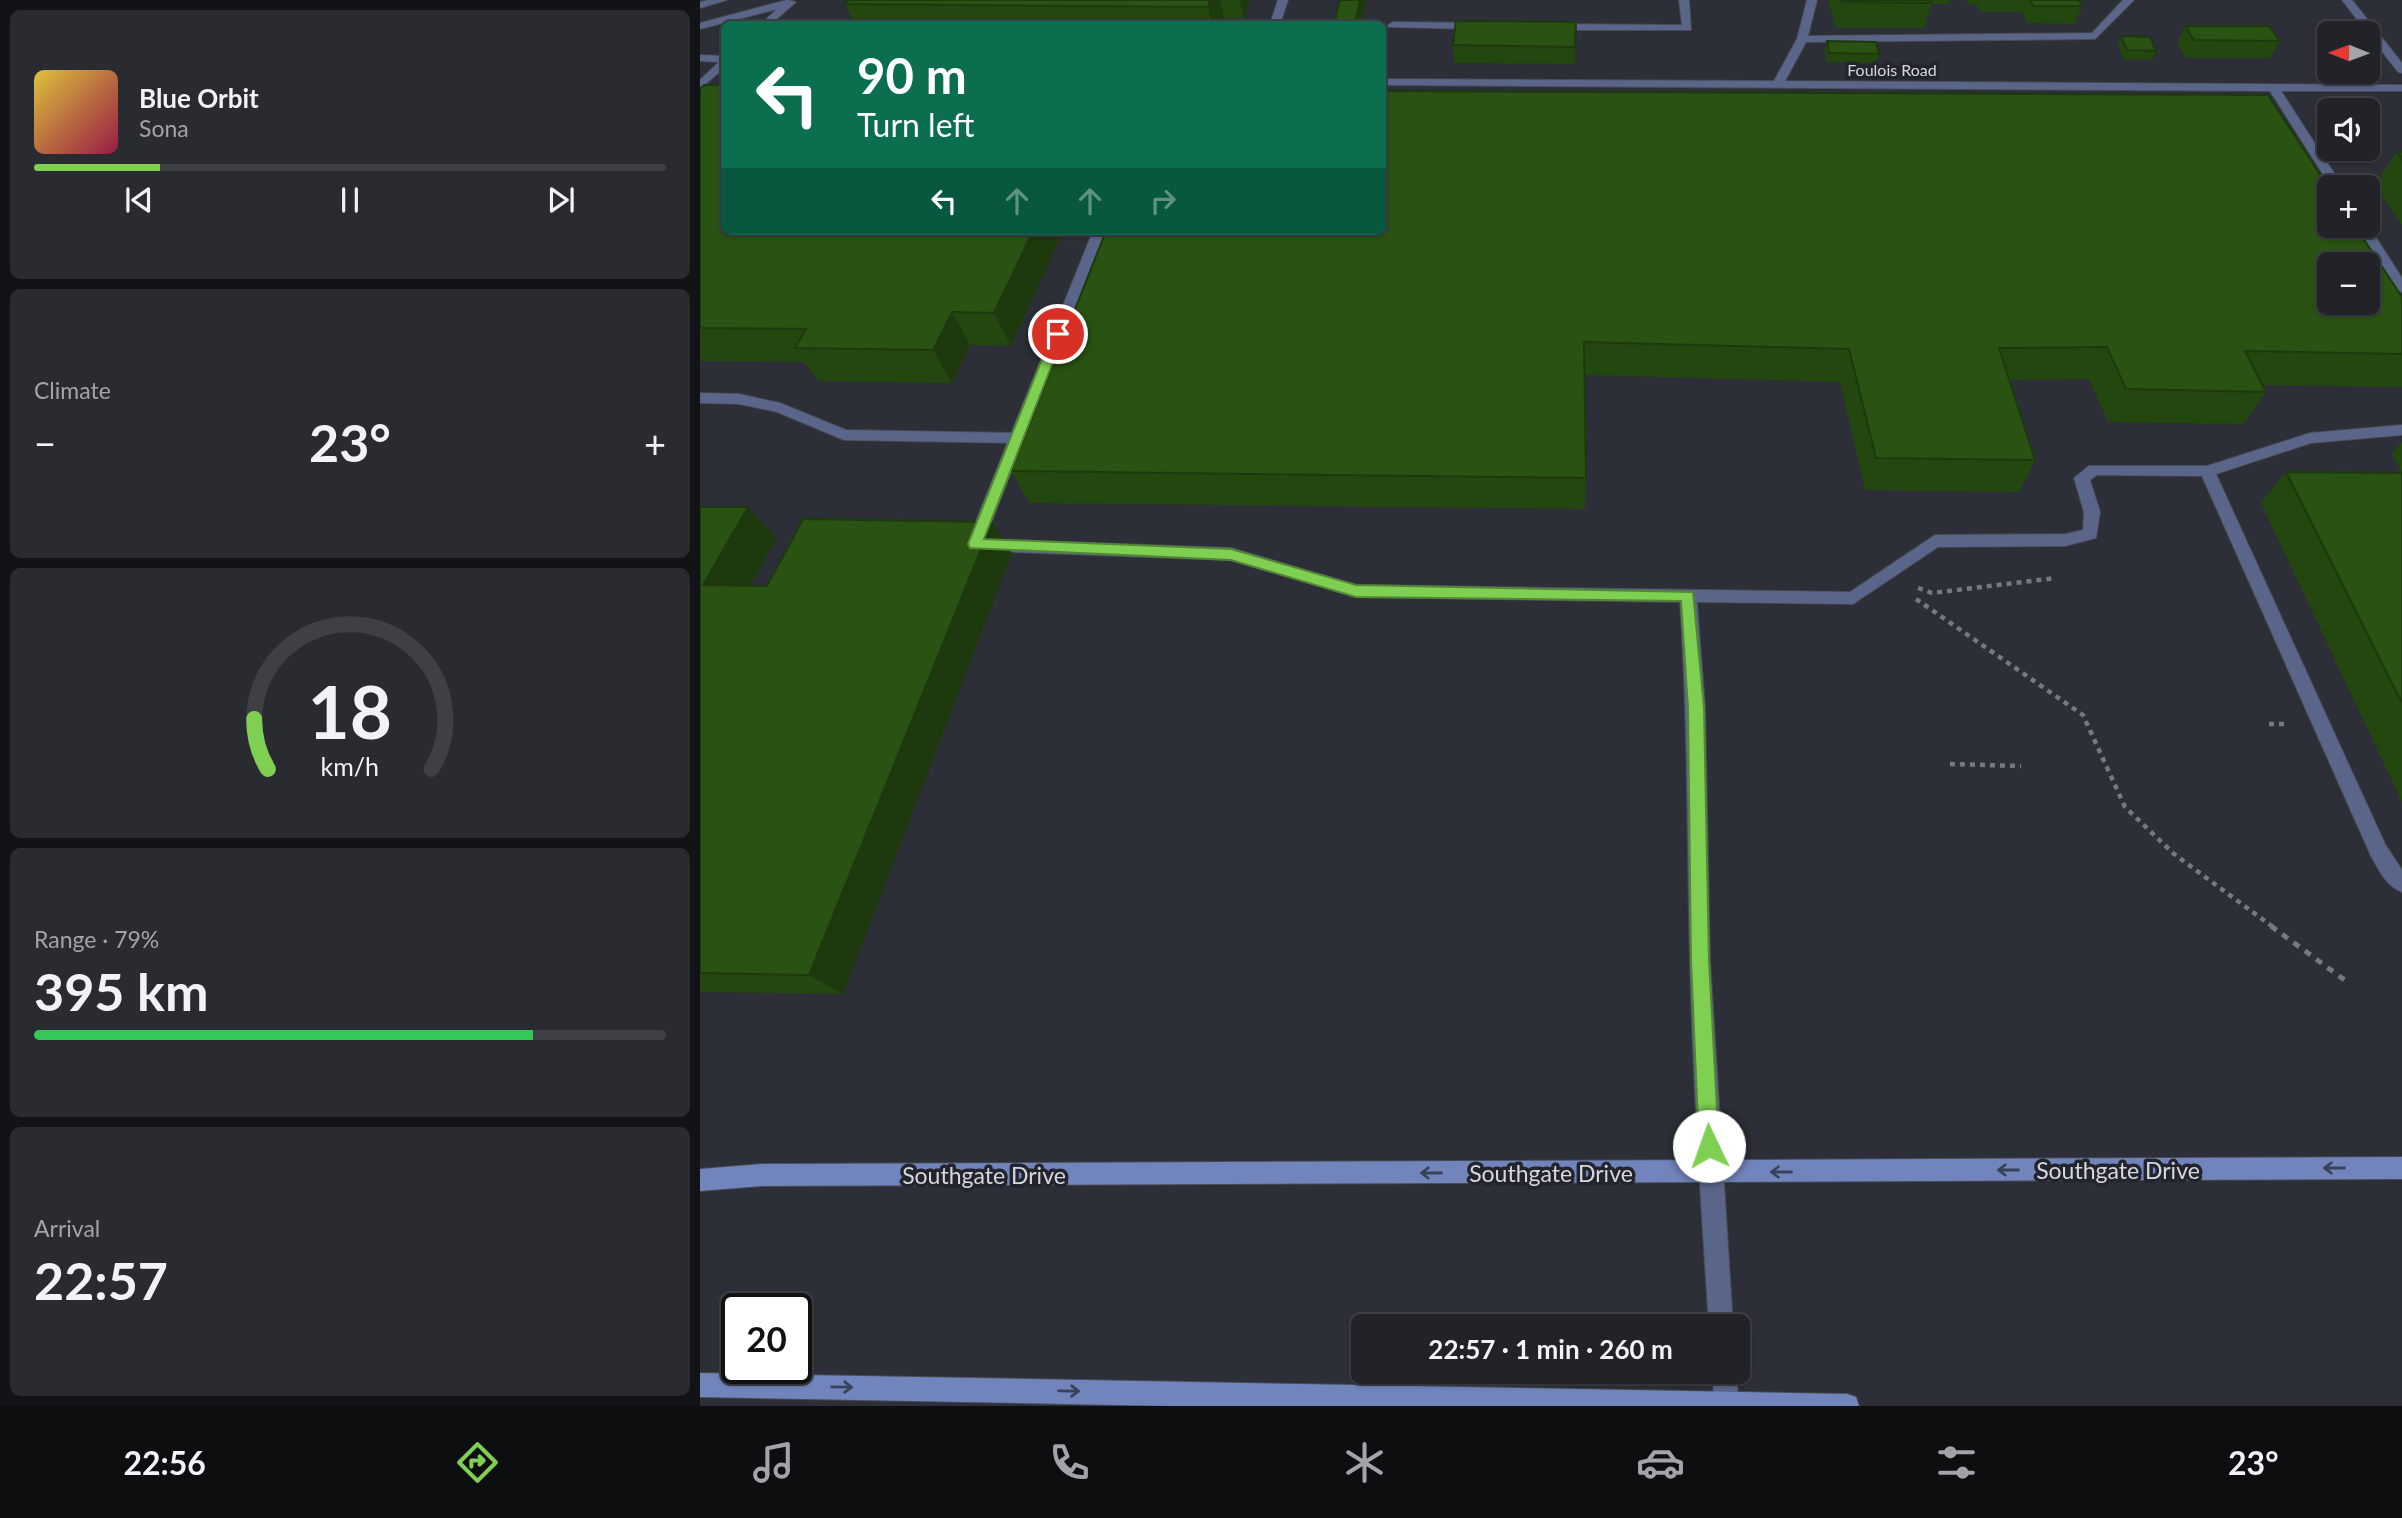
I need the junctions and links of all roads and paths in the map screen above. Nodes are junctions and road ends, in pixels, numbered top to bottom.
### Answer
1 (722, 0) edge
2 (1283, 0) edge
3 (1684, 0) edge
4 (1812, 0) edge
5 (2129, 0) edge
6 (2347, 0) edge
7 (792, 1) edge
8 (700, 5) edge
9 (769, 21) edge
10 (1276, 21) edge
11 (1392, 25) dead end
12 (700, 26) edge
13 (1486, 26) edge
14 (1540, 27) edge
15 (1802, 39) junction
16 (700, 58) edge
17 (721, 61) edge
18 (2402, 70) edge
19 (1386, 82) edge
20 (1778, 84) junction
21 (2273, 87) junction
22 (2402, 88) edge
23 (2329, 175) edge
24 (1097, 235) edge
25 (2370, 238) edge
26 (2402, 288) edge
27 (700, 398) edge
28 (2402, 430) edge
29 (1017, 438) junction
30 (2207, 471) junction
31 (2056, 578) dead end
32 (1907, 585) dead end
33 (1688, 596) junction
34 (1916, 599) dead end
35 (1950, 764) dead end
36 (2021, 766) dead end
37 (2402, 883) edge
38 (2350, 984) dead end
39 (2402, 1168) edge
40 (1710, 1172) junction
41 (700, 1180) edge
42 (1720, 1314) edge
43 (1725, 1384) edge
44 (700, 1385) edge
45 (1285, 1401) edge
46 (1727, 1405) edge
47 (1847, 1406) edge

1 - 8 street
2 - 10 street
3 - 14 street
4 - 15 street
5 - 15 street
6 - 18 street
7 - 9 street
7 - 12 street
11 - 13 street
15 - 20 street
16 - 17 street
19 - 20 street, Foulois Road
20 - 21 street, Foulois Road
21 - 22 street, Foulois Road
21 - 23 street
24 - 29 street
25 - 26 street
27 - 29 street
28 - 30 street
29 - 33 street
30 - 33 street
30 - 37 street
31 - 32 path
33 - 40 street
34 - 38 path
35 - 36 path
39 -> 40 main road, Southgate Drive
40 -> 41 main road, Southgate Drive
40 - 42 street
43 - 46 street
44 -> 45 main road
45 - 46 main road
46 - 47 main road

